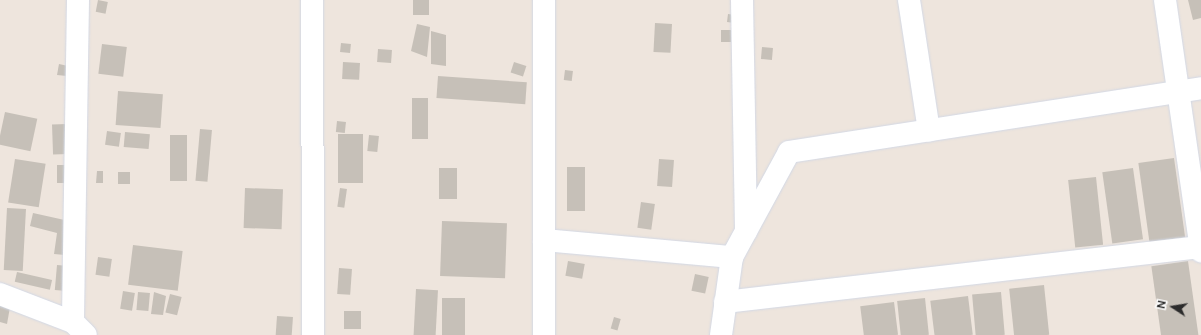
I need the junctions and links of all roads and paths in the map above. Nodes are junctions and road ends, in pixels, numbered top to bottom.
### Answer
1 (78, 0) edge
2 (312, 0) edge
3 (544, 0) edge
4 (742, 0) edge
5 (909, 0) edge
6 (1165, 0) edge
7 (1201, 88) edge
8 (1178, 91) junction
9 (929, 130) junction
10 (1195, 168) edge
11 (746, 232) junction
12 (544, 240) junction
13 (1201, 249) edge
14 (732, 257) junction
15 (0, 294) edge
16 (726, 302) junction
17 (79, 328) edge
18 (313, 335) edge
19 (544, 335) edge
20 (721, 335) edge

1 - 17 street
2 - 18 street
3 - 12 street
4 - 11 street
5 - 9 street
6 - 8 street
7 - 8 street
8 - 9 street
8 - 10 street
9 - 11 street
10 - 13 street
11 - 14 street
12 - 14 street
12 - 19 street
13 - 16 street
14 - 16 street
15 - 17 street
16 - 20 street

